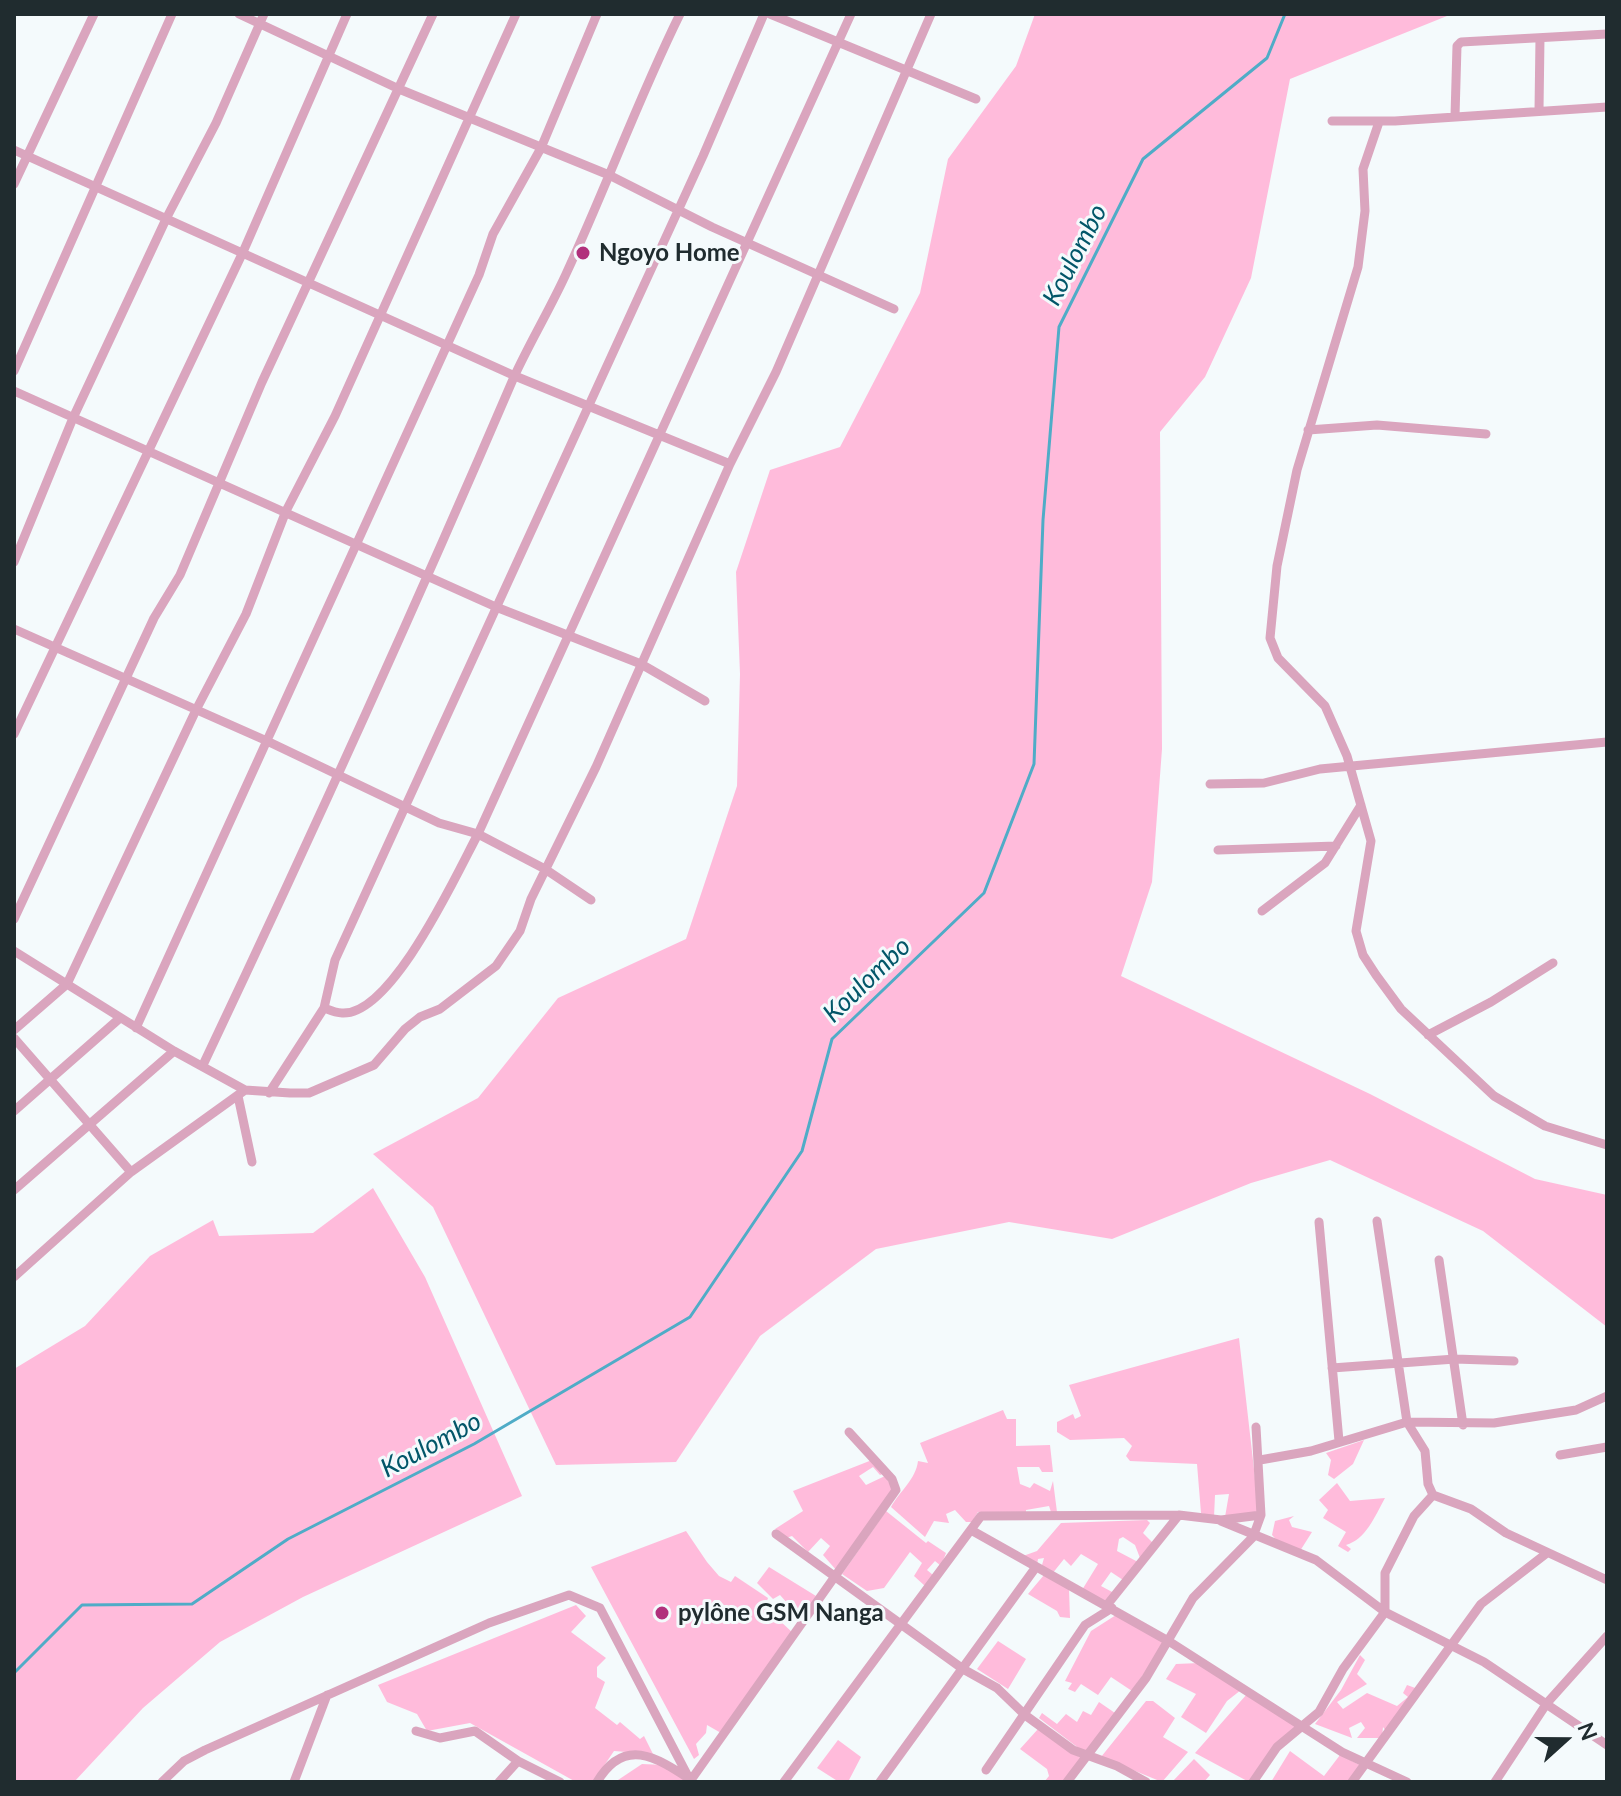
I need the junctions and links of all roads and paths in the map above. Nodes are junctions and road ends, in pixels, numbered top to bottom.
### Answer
1 (94, 14) edge
2 (172, 14) edge
3 (239, 14) edge
4 (347, 14) edge
5 (433, 14) edge
6 (516, 14) edge
7 (597, 14) edge
8 (680, 14) edge
9 (764, 14) edge
10 (770, 14) edge
11 (851, 14) edge
12 (931, 14) edge
13 (262, 19) edge
14 (1607, 34) edge
15 (1540, 38) junction
16 (837, 44) junction
17 (327, 55) junction
18 (908, 71) junction
19 (399, 89) junction
20 (976, 99) dead end
21 (1607, 107) edge
22 (1539, 110) junction
23 (1455, 116) junction
24 (467, 117) junction
25 (1332, 121) dead end
26 (1379, 122) junction
27 (541, 148) junction
28 (14, 150) edge
29 (27, 156) junction
30 (609, 175) junction
31 (14, 184) edge
32 (95, 186) junction
33 (677, 210) junction
34 (167, 217) junction
35 (745, 241) junction
36 (243, 252) junction
37 (818, 275) junction
38 (308, 282) junction
39 (894, 309) dead end
40 (381, 315) junction
41 (447, 344) junction
42 (14, 371) edge
43 (515, 376) junction
44 (14, 391) edge
45 (587, 405) junction
46 (73, 418) junction
47 (1308, 430) junction
48 (1486, 434) dead end
49 (659, 435) junction
50 (147, 451) junction
51 (730, 464) junction
52 (217, 481) junction
53 (286, 511) junction
54 (357, 545) junction
55 (14, 562) edge
56 (426, 573) junction
57 (496, 607) junction
58 (14, 629) edge
59 (566, 635) junction
60 (54, 646) junction
61 (641, 664) junction
62 (127, 678) junction
63 (705, 701) dead end
64 (196, 710) junction
65 (14, 734) edge
66 (267, 741) junction
67 (1607, 742) edge
68 (1350, 766) junction
69 (338, 776) junction
70 (1210, 784) dead end
71 (1362, 802) junction
72 (405, 807) junction
73 (478, 834) junction
74 (1336, 846) junction
75 (1218, 850) dead end
76 (545, 869) junction
77 (591, 900) dead end
78 (1262, 911) dead end
79 (14, 919) edge
80 (14, 951) edge
81 (1553, 963) dead end
82 (67, 984) junction
83 (324, 1008) junction
84 (120, 1018) junction
85 (136, 1028) junction
86 (14, 1030) edge
87 (1428, 1035) junction
88 (14, 1038) edge
89 (174, 1051) junction
90 (203, 1065) junction
91 (51, 1079) junction
92 (241, 1093) junction
93 (269, 1093) junction
94 (14, 1111) edge
95 (91, 1126) junction
96 (1607, 1145) edge
97 (252, 1162) dead end
98 (131, 1172) junction
99 (14, 1190) edge
100 (1377, 1221) dead end
101 (1319, 1222) dead end
102 (1439, 1260) dead end
103 (14, 1277) edge
104 (1455, 1359) junction
105 (1514, 1361) dead end
106 (1399, 1365) junction
107 (1332, 1368) junction
108 (1607, 1396) edge
109 (1407, 1422) junction
110 (1463, 1425) junction
111 (1256, 1427) dead end
112 (849, 1432) dead end
113 (1339, 1441) junction
114 (1607, 1447) edge
115 (1560, 1455) dead end
116 (1260, 1460) junction
117 (1433, 1495) junction
118 (1179, 1515) junction
119 (1261, 1515) junction
120 (1221, 1520) junction
121 (971, 1530) junction
122 (776, 1534) dead end
123 (1253, 1537) junction
124 (1547, 1553) junction
125 (1036, 1567) junction
126 (835, 1577) junction
127 (1607, 1580) edge
128 (1110, 1607) junction
129 (1385, 1612) junction
130 (901, 1622) junction
131 (1607, 1636) edge
132 (1170, 1642) junction
133 (1452, 1645) junction
134 (963, 1669) junction
135 (327, 1695) junction
136 (1547, 1703) junction
137 (1025, 1715) junction
138 (1302, 1728) junction
139 (416, 1731) dead end
140 (1607, 1745) edge
141 (1086, 1756) junction
142 (518, 1761) junction
143 (1366, 1764) junction
144 (986, 1770) dead end
145 (691, 1781) edge
146 (162, 1782) edge
147 (294, 1782) edge
148 (499, 1782) edge
149 (560, 1782) edge
150 (597, 1782) edge
151 (784, 1782) edge
152 (880, 1782) edge
153 (1067, 1782) edge
154 (1146, 1782) edge
155 (1253, 1782) edge
156 (1352, 1782) edge
157 (1407, 1782) edge
158 (1495, 1782) edge

1 - 29 street
2 - 32 street
3 - 13 street
4 - 17 street
5 - 19 street
6 - 24 street
7 - 27 street
8 - 30 street
9 - 33 street
10 - 16 street
11 - 16 street
12 - 18 street
13 - 17 street
13 - 34 street
14 - 15 street
15 - 22 street
15 - 23 street
16 - 18 street
16 - 35 street
17 - 19 street
17 - 36 street
18 - 20 street
18 - 37 street
19 - 24 street
19 - 38 street
21 - 22 street
22 - 23 street
23 - 26 street
24 - 27 street
24 - 40 street
25 - 26 street
26 - 47 street
27 - 30 street
27 - 41 street
28 - 29 street
29 - 31 street
29 - 32 street
30 - 33 street
30 - 43 street
32 - 34 street
32 - 42 street
33 - 35 street
33 - 45 street
34 - 36 street
34 - 46 street
35 - 37 street
35 - 49 street
36 - 38 street
36 - 50 street
37 - 39 street
37 - 51 street
38 - 40 street
38 - 52 street
40 - 41 street
40 - 53 street
41 - 43 street
41 - 54 street
43 - 45 street
43 - 56 street
44 - 46 street
45 - 49 street
45 - 57 street
46 - 50 street
46 - 55 street
47 - 48 street
47 - 68 street
49 - 51 street
49 - 59 street
50 - 52 street
50 - 60 street
51 - 61 street
52 - 53 street
52 - 62 street
53 - 54 street
53 - 64 street
54 - 56 street
54 - 66 street
56 - 57 street
56 - 69 street
57 - 59 street
57 - 72 street
58 - 60 street
59 - 61 street
59 - 73 street
60 - 62 street
60 - 65 street
61 - 63 street
61 - 76 street
62 - 64 street
62 - 79 street
64 - 66 street
64 - 82 street
66 - 69 street
66 - 85 street
67 - 68 street
68 - 70 street
68 - 71 street
69 - 72 street
69 - 90 street
71 - 74 street
71 - 87 street
72 - 73 street
72 - 83 street
73 - 76 street
73 - 83 street
74 - 75 street
74 - 78 street
76 - 77 street
76 - 93 street
80 - 82 street
81 - 87 street
82 - 84 street
82 - 86 street
83 - 93 street
84 - 85 street
84 - 91 street
85 - 89 street
87 - 96 street
88 - 91 street
89 - 90 street
89 - 95 street
90 - 92 street
91 - 94 street
91 - 95 street
92 - 93 street
92 - 97 street
92 - 98 street
95 - 98 street
95 - 99 street
98 - 103 street
100 - 106 street
101 - 107 street
102 - 104 street
104 - 105 street
104 - 106 street
104 - 110 street
106 - 107 street
106 - 109 street
107 - 113 street
108 - 110 street
109 - 110 street
109 - 113 street
109 - 117 street
111 - 116 street
112 - 126 street
113 - 116 street
114 - 115 street
116 - 119 street
117 - 124 street
117 - 129 street
118 - 120 street
118 - 121 street
118 - 128 street
119 - 120 street
119 - 123 street
120 - 123 street
121 - 125 street
121 - 130 street
122 - 126 street
123 - 129 street
123 - 132 street
124 - 127 street
124 - 133 street
125 - 128 street
125 - 134 street
126 - 130 street
126 - 145 street
128 - 132 street
128 - 137 street
129 - 133 street
129 - 138 street
130 - 134 street
130 - 151 street
131 - 136 street
132 - 138 street
132 - 141 street
133 - 136 street
133 - 143 street
134 - 137 street
134 - 152 street
135 - 145 street
135 - 146 street
135 - 147 street
136 - 140 street
136 - 158 street
137 - 141 street
137 - 144 street
138 - 143 street
138 - 155 street
139 - 142 street
141 - 153 street
141 - 154 street
142 - 148 street
142 - 149 street
143 - 156 street
143 - 157 street
145 - 150 street

